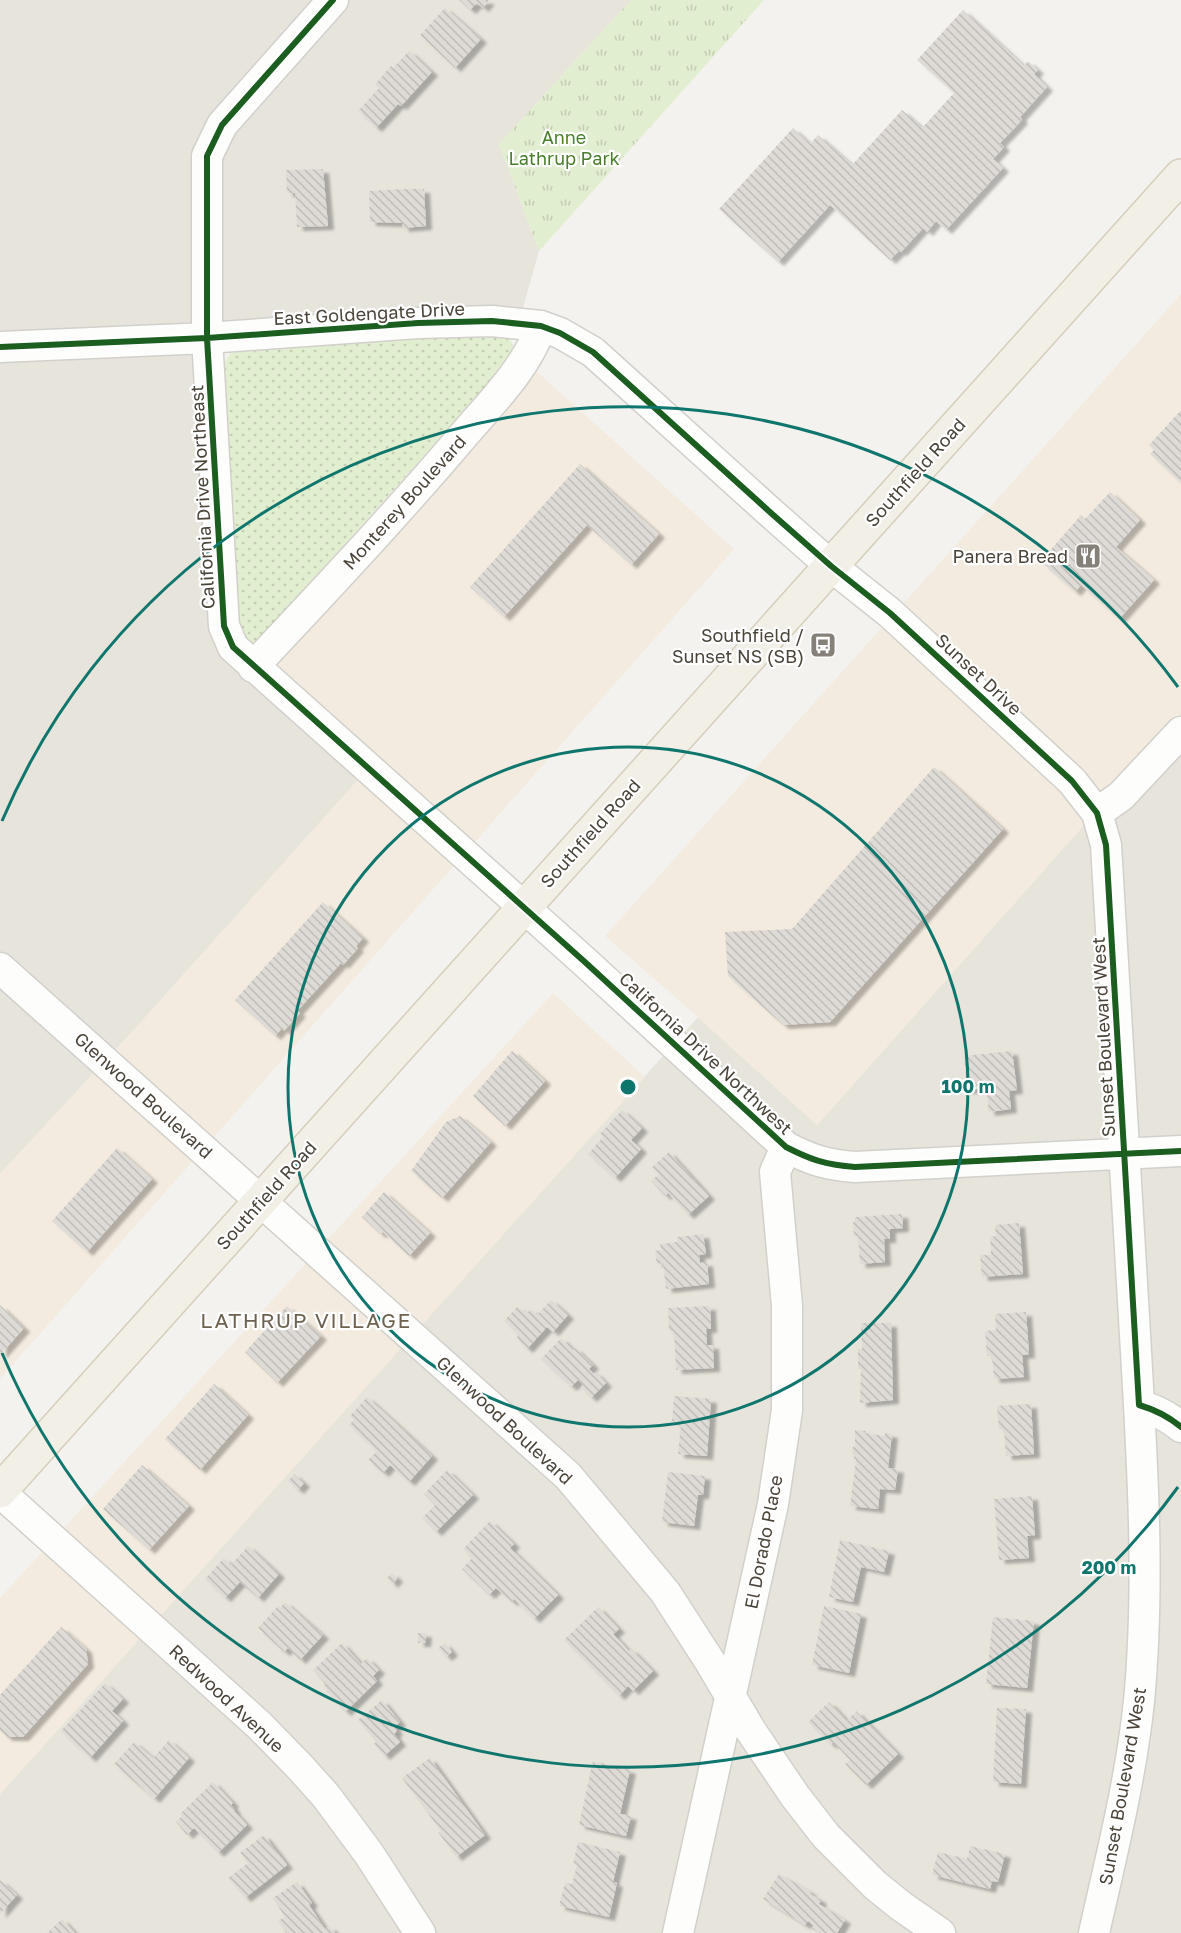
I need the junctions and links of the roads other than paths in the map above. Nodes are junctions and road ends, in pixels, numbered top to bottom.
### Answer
1 (333, 0) edge
2 (1181, 176) edge
3 (541, 326) junction
4 (207, 338) junction
5 (0, 347) edge
6 (831, 566) junction
7 (253, 667) junction
8 (1181, 732) edge
9 (1097, 813) junction
10 (523, 908) junction
11 (0, 968) edge
12 (786, 1147) junction
13 (1181, 1151) edge
14 (1125, 1153) junction
15 (261, 1201) junction
16 (1139, 1405) junction
17 (1181, 1427) edge
18 (0, 1491) edge
19 (731, 1696) junction
20 (420, 1933) edge
21 (678, 1933) edge
22 (940, 1933) edge
23 (1094, 1933) edge

1 - 4 street, California Drive Northeast
2 - 6 main road, Southfield Road
3 - 4 street, East Goldengate Drive
3 - 6 street, East Goldengate Drive
3 - 7 street, Monterey Boulevard
4 - 5 street, East Goldengate Drive
4 - 7 street, California Drive Northeast
6 - 9 street, Sunset Drive
6 - 10 main road, Southfield Road
7 - 10 street, California Drive Northeast
8 - 9 street
9 - 14 street, Sunset Boulevard West
10 - 12 street, California Drive Northwest
10 - 15 main road, Southfield Road
11 - 15 street, Glenwood Boulevard
12 - 14 street, California Drive Northwest
12 - 19 street, El Dorado Place
13 - 14 street, California Drive Northwest
14 - 16 street, Sunset Boulevard West
15 - 18 main road, Southfield Road
15 - 19 street, Glenwood Boulevard
16 - 17 street
16 - 23 street, Sunset Boulevard West
18 - 20 street, Redwood Avenue
19 - 21 street, El Dorado Place
19 - 22 street, Glenwood Boulevard

